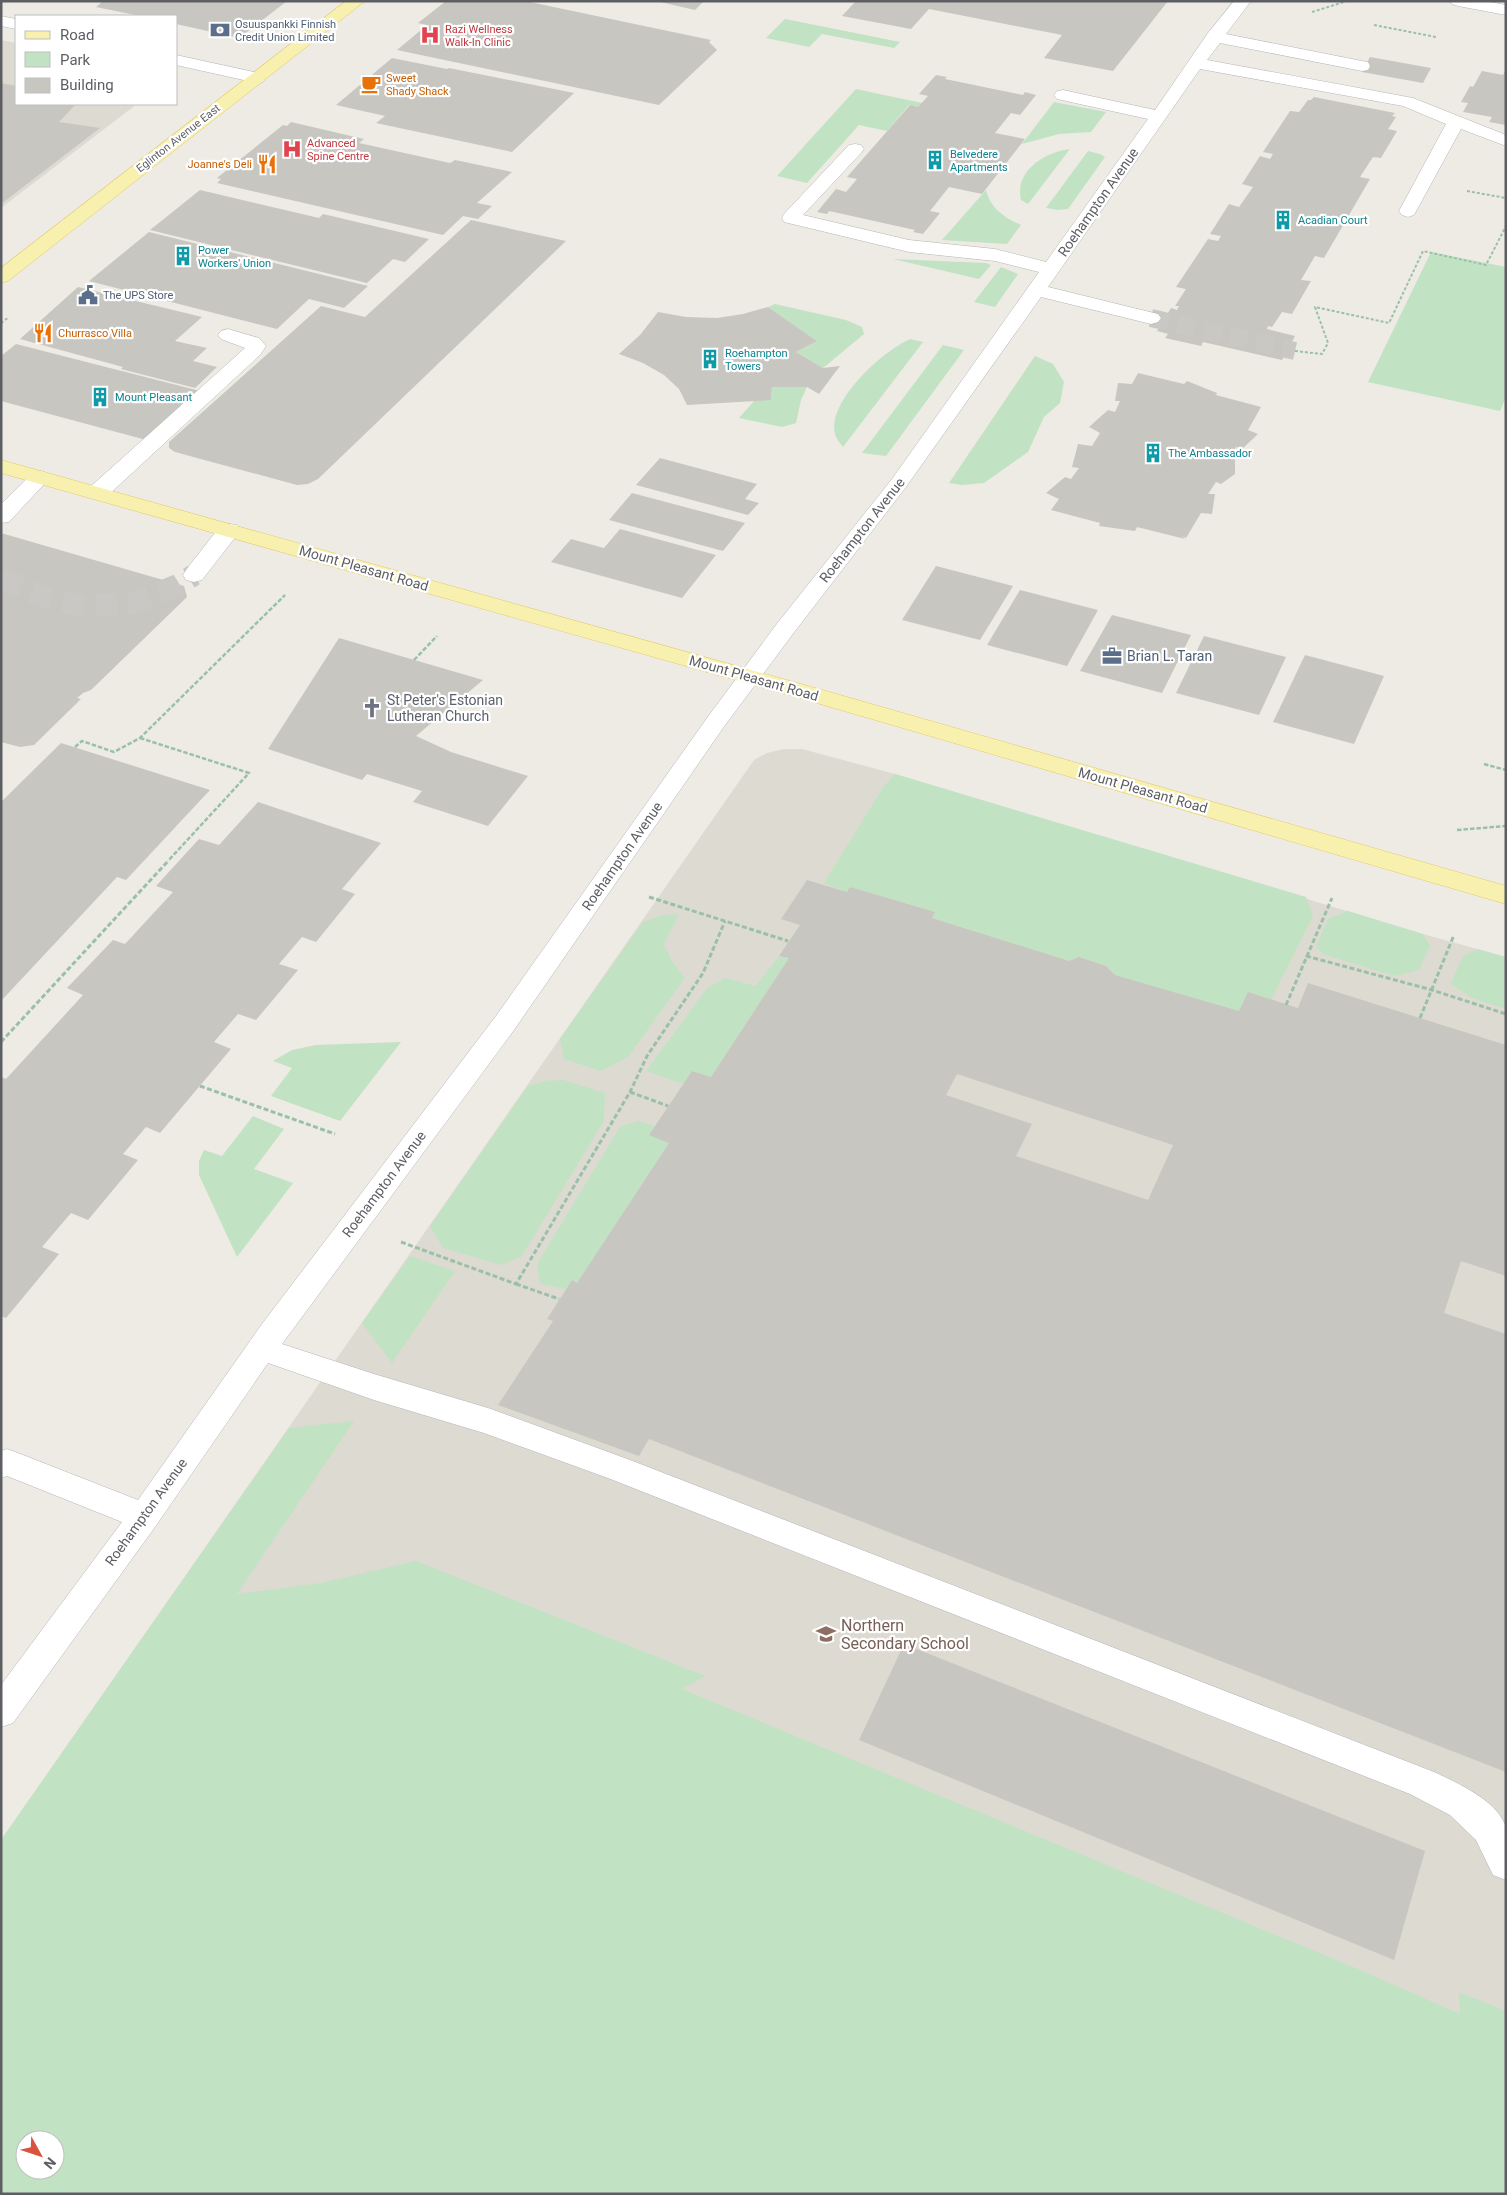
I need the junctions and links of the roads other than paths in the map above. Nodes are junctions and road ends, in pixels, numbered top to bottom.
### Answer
1 (357, 1) edge
2 (1243, 1) edge
3 (1458, 1) edge
4 (1506, 10) edge
5 (1, 21) edge
6 (15, 24) edge
7 (1214, 38) junction
8 (178, 60) edge
9 (1196, 63) junction
10 (1362, 66) dead end
11 (256, 78) junction
12 (1063, 94) dead end
13 (1158, 116) junction
14 (1456, 122) junction
15 (1506, 141) edge
16 (855, 149) dead end
17 (1408, 211) dead end
18 (1051, 269) junction
19 (1, 277) edge
20 (1036, 290) junction
21 (1151, 318) tunnel mouth
22 (228, 335) dead end
23 (1, 466) edge
24 (40, 477) junction
25 (97, 493) junction
26 (1, 517) edge
27 (230, 530) junction
28 (194, 574) tunnel mouth
29 (750, 677) junction
30 (1506, 895) edge
31 (262, 1349) junction
32 (3, 1462) edge
33 (144, 1517) junction
34 (1, 1712) edge
35 (1506, 1863) edge

1 - 11 main road, Eglinton Avenue East
2 - 7 street, Roehampton Avenue
3 - 4 street
5 - 6 street
7 - 9 street, Roehampton Avenue
7 - 10 street
8 - 11 street
9 - 13 street, Roehampton Avenue
9 - 14 street
11 - 19 main road, Eglinton Avenue East
12 - 13 street
13 - 18 street, Roehampton Avenue
14 - 15 street
14 - 17 street
16 - 18 street
18 - 20 street, Roehampton Avenue
20 - 21 street
20 - 29 street, Roehampton Avenue
22 - 25 street
23 - 24 main road, Mount Pleasant Road
24 - 25 main road, Mount Pleasant Road
24 - 26 street
25 - 27 main road, Mount Pleasant Road
27 - 28 street
27 - 29 main road, Mount Pleasant Road
29 - 30 main road, Mount Pleasant Road
29 - 31 street, Roehampton Avenue
31 - 33 street, Roehampton Avenue
31 - 35 street
32 - 33 street
33 - 34 street, Roehampton Avenue

